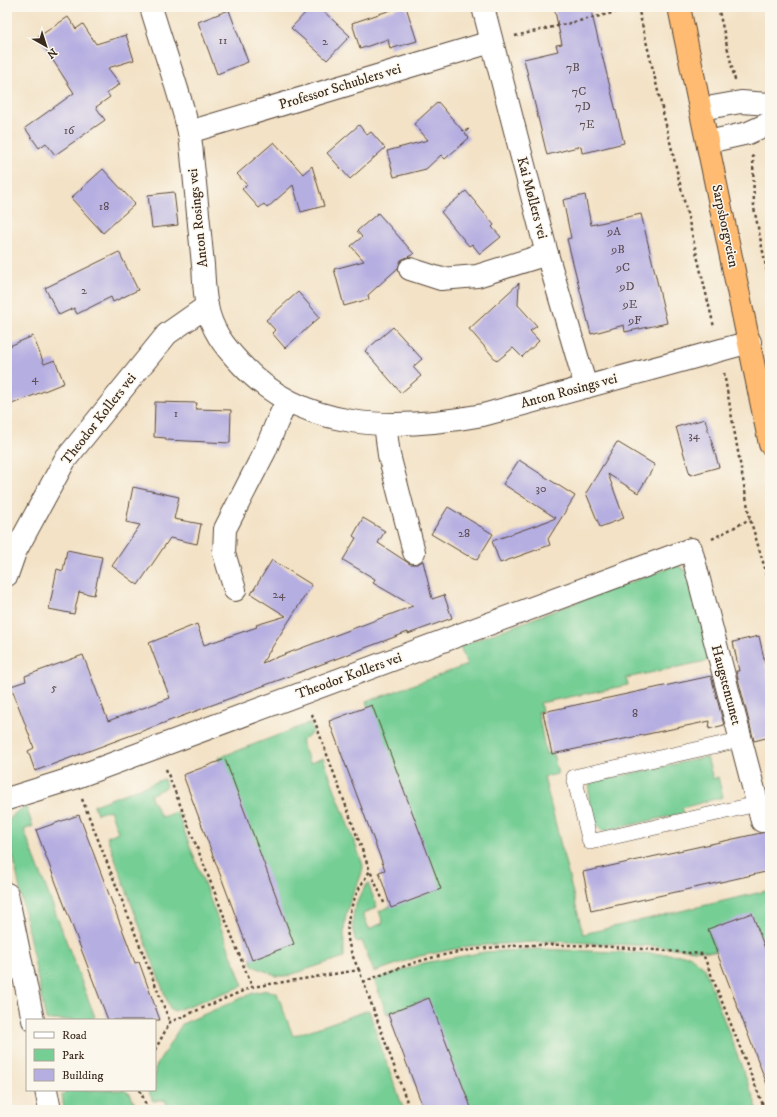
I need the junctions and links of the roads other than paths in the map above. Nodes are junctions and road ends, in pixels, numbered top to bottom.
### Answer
1 (151, 7) edge
2 (483, 7) edge
3 (679, 7) edge
4 (491, 42) junction
5 (770, 104) edge
6 (701, 108) junction
7 (770, 123) edge
8 (189, 132) junction
9 (708, 142) junction
10 (546, 254) junction
11 (410, 268) dead end
12 (207, 306) junction
13 (750, 342) junction
14 (586, 387) junction
15 (287, 401) junction
16 (385, 424) junction
17 (770, 444) edge
18 (691, 549) joint
19 (414, 552) dead end
20 (7, 575) edge
21 (235, 590) dead end
22 (740, 740) junction
23 (7, 799) edge
24 (760, 813) joint
25 (7, 894) edge
26 (33, 1019) edge
27 (46, 1091) edge
28 (50, 1110) edge

1 - 8 street, Anton Rosings vei
2 - 4 street, Kai Møllers vei
3 - 6 highway, Sarpsborgveien
4 - 8 street, Professor Schublers vei
4 - 10 street, Kai Møllers vei
5 - 6 street
6 - 9 highway, Sarpsborgveien
7 - 9 street
8 - 12 street, Anton Rosings vei
9 - 13 highway, Sarpsborgveien
10 - 11 street
10 - 14 street, Kai Møllers vei
12 - 15 street, Anton Rosings vei
12 - 20 street, Theodor Kollers vei
13 - 14 street, Anton Rosings vei
13 - 17 highway, Sarpsborgveien
14 - 16 street, Anton Rosings vei
15 - 16 street, Anton Rosings vei
15 - 21 street
16 - 19 street
18 - 22 street, Haugstentunet
18 - 23 street, Theodor Kollers vei
22 - 24 street, Haugstentunet
22 - 24 lane
25 - 26 street
27 - 28 street

